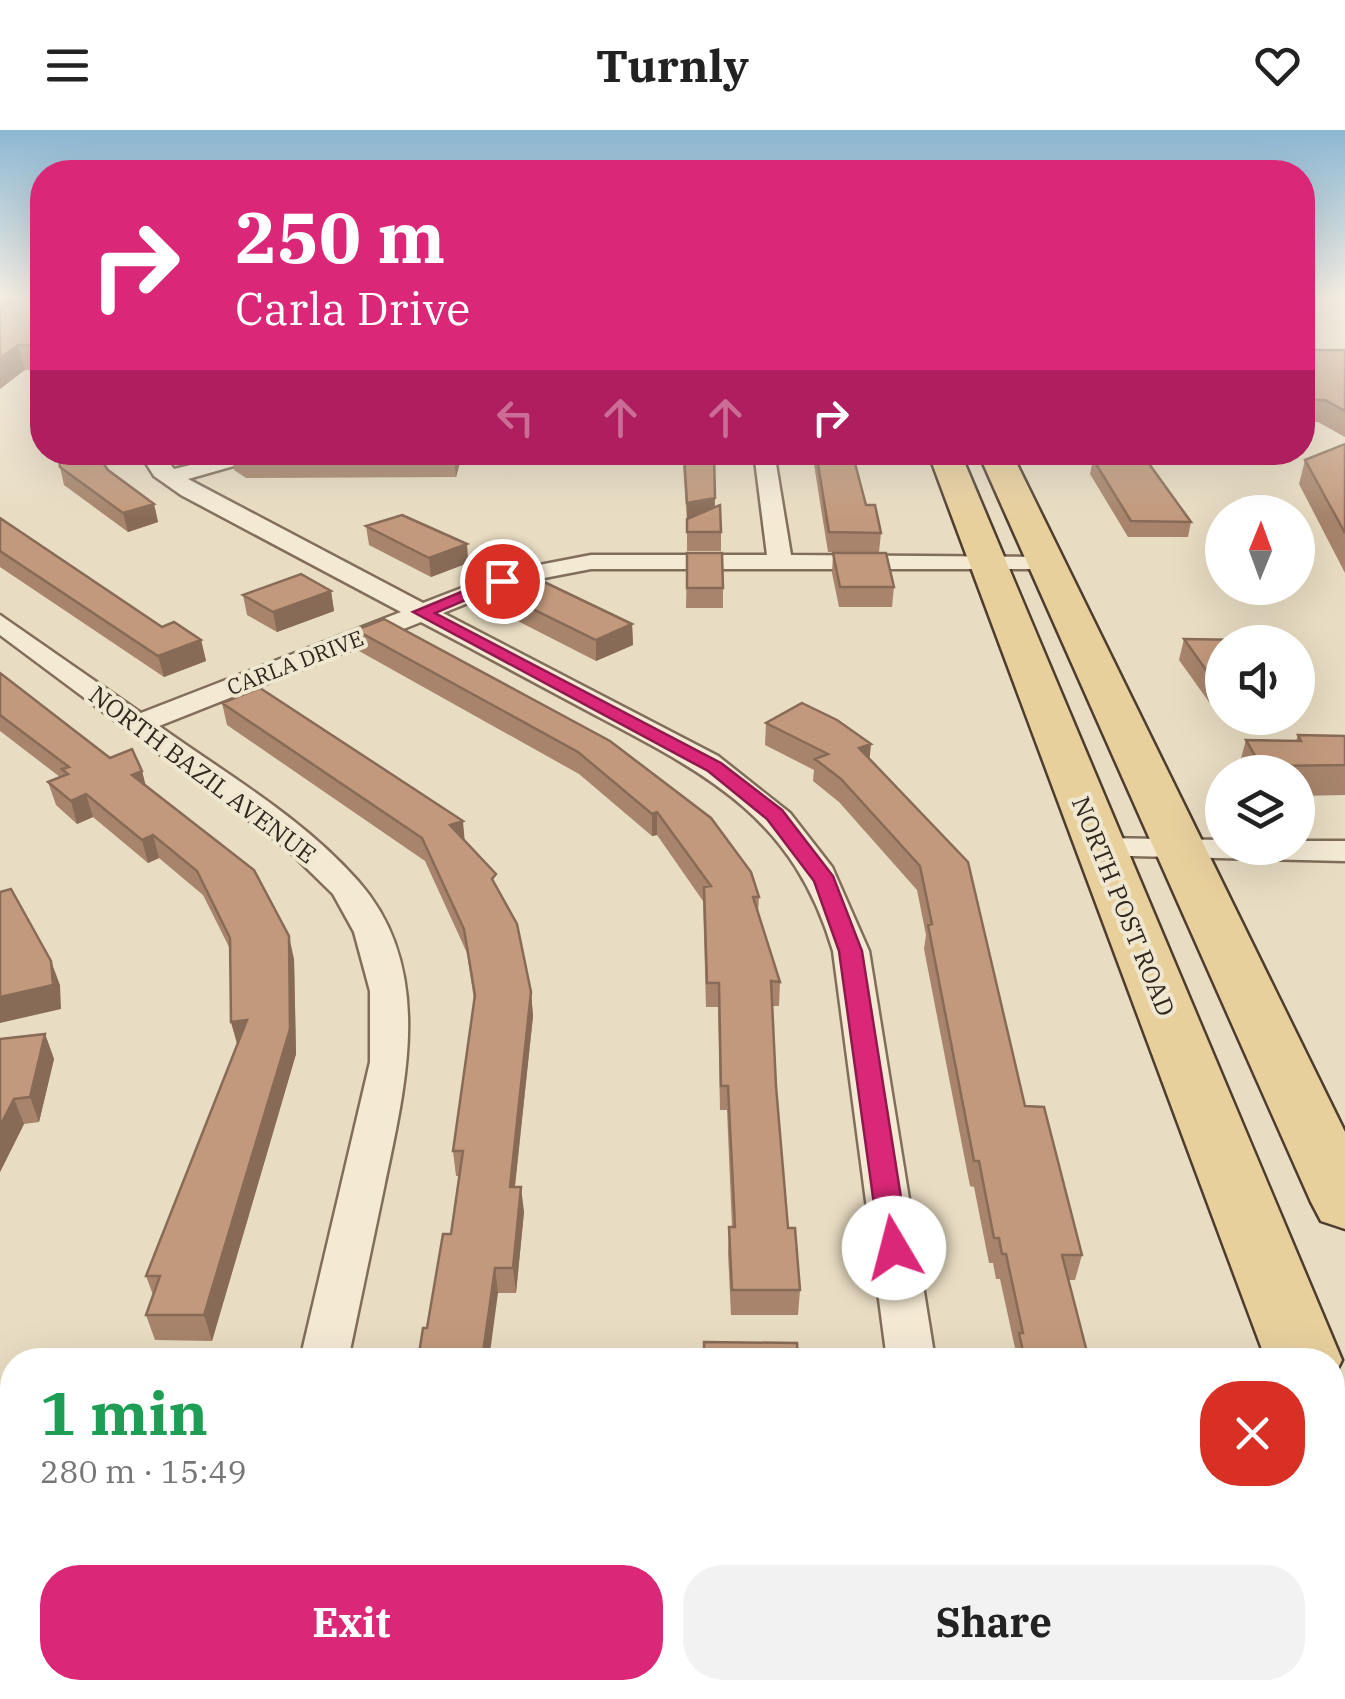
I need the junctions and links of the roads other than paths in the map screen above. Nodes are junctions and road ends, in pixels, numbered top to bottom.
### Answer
1 (159, 465) edge
2 (766, 465) edge
3 (949, 465) edge
4 (1000, 465) edge
5 (780, 562) junction
6 (988, 562) junction
7 (1046, 562) junction
8 (422, 612) junction
9 (0, 623) edge
10 (138, 724) junction
11 (1101, 848) junction
12 (1180, 849) junction
13 (1345, 851) edge
14 (1345, 1202) edge
15 (327, 1348) edge
16 (909, 1348) edge
17 (1299, 1348) edge

1 - 8 street
2 - 5 street
3 - 6 main road, NORTH POST ROAD
4 - 7 main road
5 - 6 street, CARLA DRIVE
5 - 8 street, CARLA DRIVE
6 - 7 street, CARLA DRIVE
6 - 11 main road, NORTH POST ROAD
7 - 12 main road
8 - 10 street, CARLA DRIVE
8 - 16 street
9 - 10 street, NORTH BAZIL AVENUE
10 - 15 street, NORTH BAZIL AVENUE
11 - 12 street
11 - 17 main road, NORTH POST ROAD
12 - 13 street
12 - 14 main road

